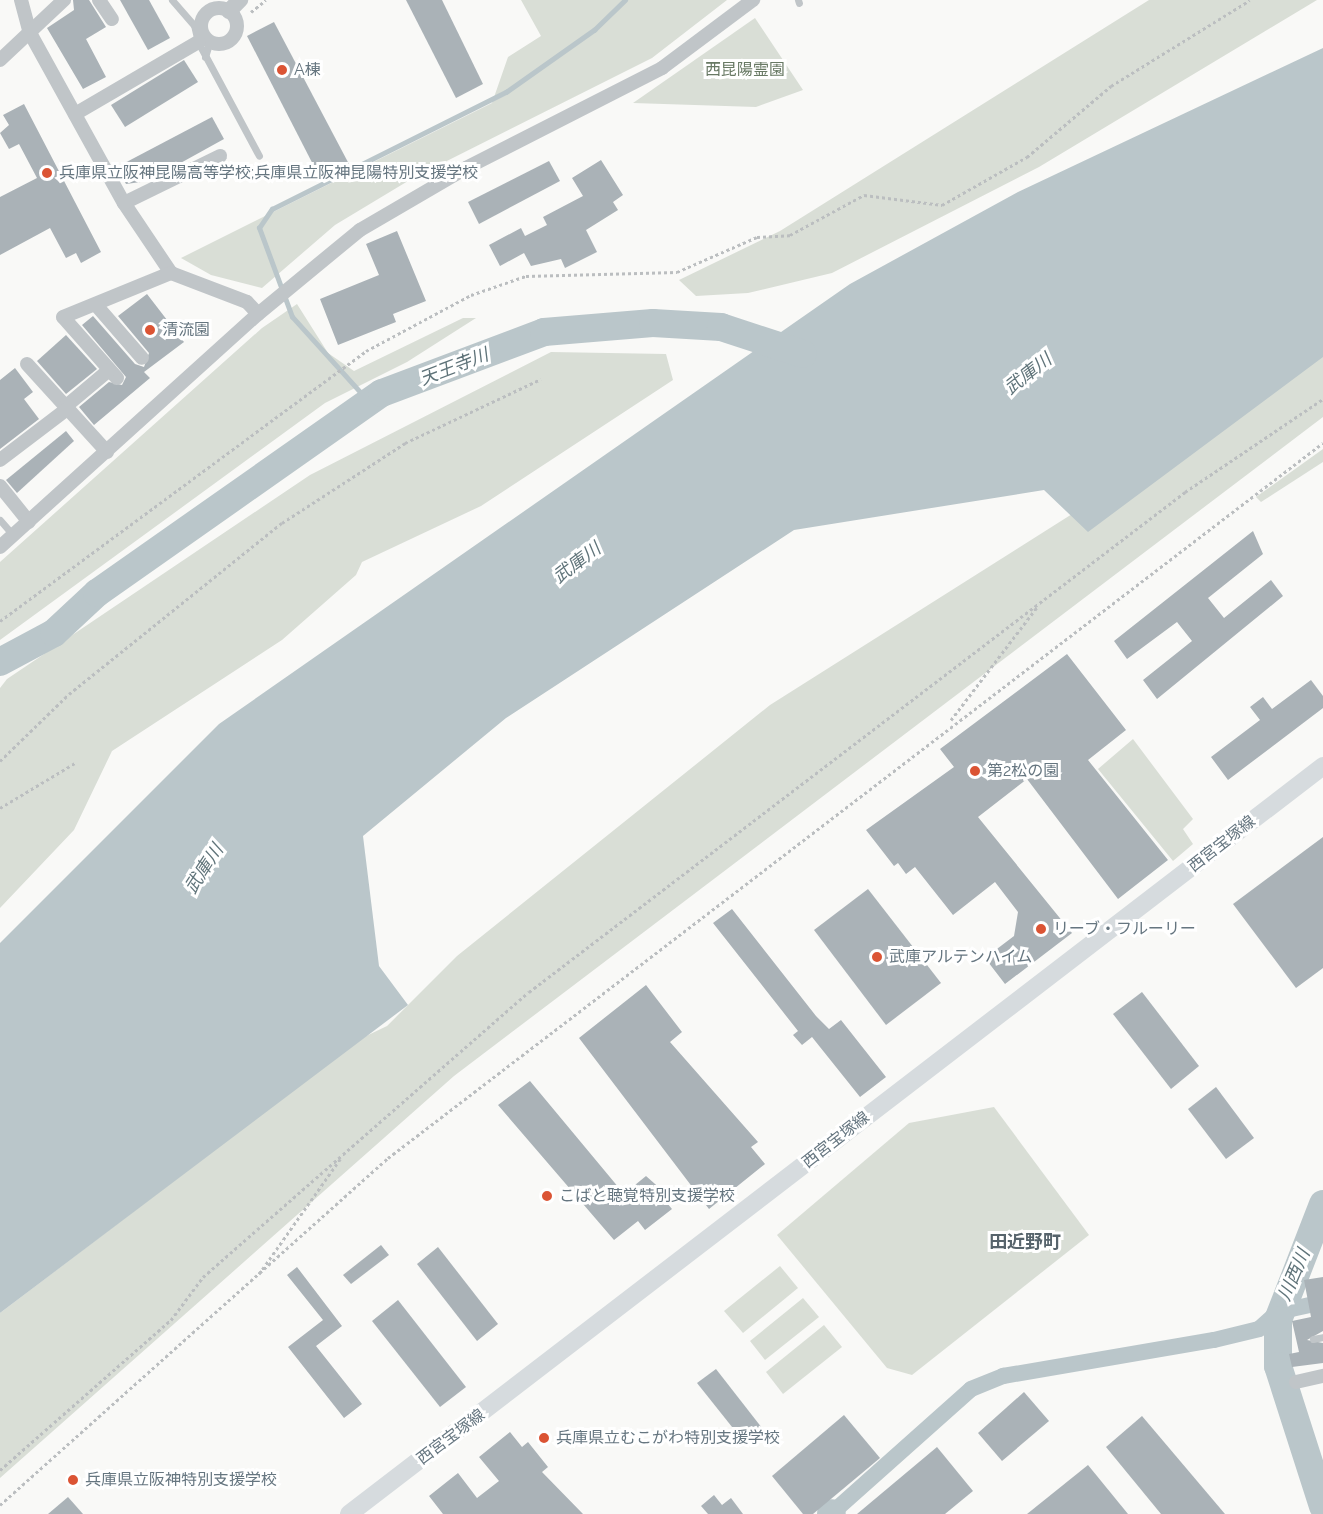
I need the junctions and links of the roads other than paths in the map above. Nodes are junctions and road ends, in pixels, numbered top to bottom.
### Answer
1 (21, 0) edge
2 (64, 0) edge
3 (99, 0) edge
4 (172, 0) edge
5 (753, 0) edge
6 (235, 6) edge
7 (112, 19) dead end
8 (30, 33) junction
9 (204, 42) junction
10 (205, 57) junction
11 (0, 60) edge
12 (75, 114) junction
13 (220, 156) dead end
14 (259, 156) dead end
15 (124, 204) junction
16 (171, 273) junction
17 (96, 305) junction
18 (258, 314) junction
19 (142, 358) dead end
20 (27, 364) dead end
21 (66, 408) junction
22 (106, 452) junction
23 (6, 460) edge
24 (0, 486) edge
25 (0, 520) edge
26 (29, 522) junction
27 (13, 535) junction
28 (0, 547) edge
29 (1323, 766) edge
30 (1323, 1337) edge
31 (1313, 1339) dead end
32 (1323, 1376) edge
33 (1296, 1382) dead end
34 (350, 1514) edge

1 - 8 street
2 - 8 street
3 - 7 street
4 - 9 lane
5 - 18 street
6 - 9 street
6 - 9 street
8 - 11 street
8 - 12 street
9 - 10 lane
9 - 10 lane
9 - 12 street
10 - 14 lane
12 - 15 street
13 - 15 street
15 - 16 street
16 - 17 street
16 - 18 street
17 - 19 street
17 - 21 street
18 - 22 street
20 - 21 street
21 - 22 street
21 - 23 street
22 - 26 street
24 - 26 street
25 - 27 lane
26 - 27 street
27 - 28 street
29 - 34 main road, 西宮宝塚線
30 - 31 lane
32 - 33 street

